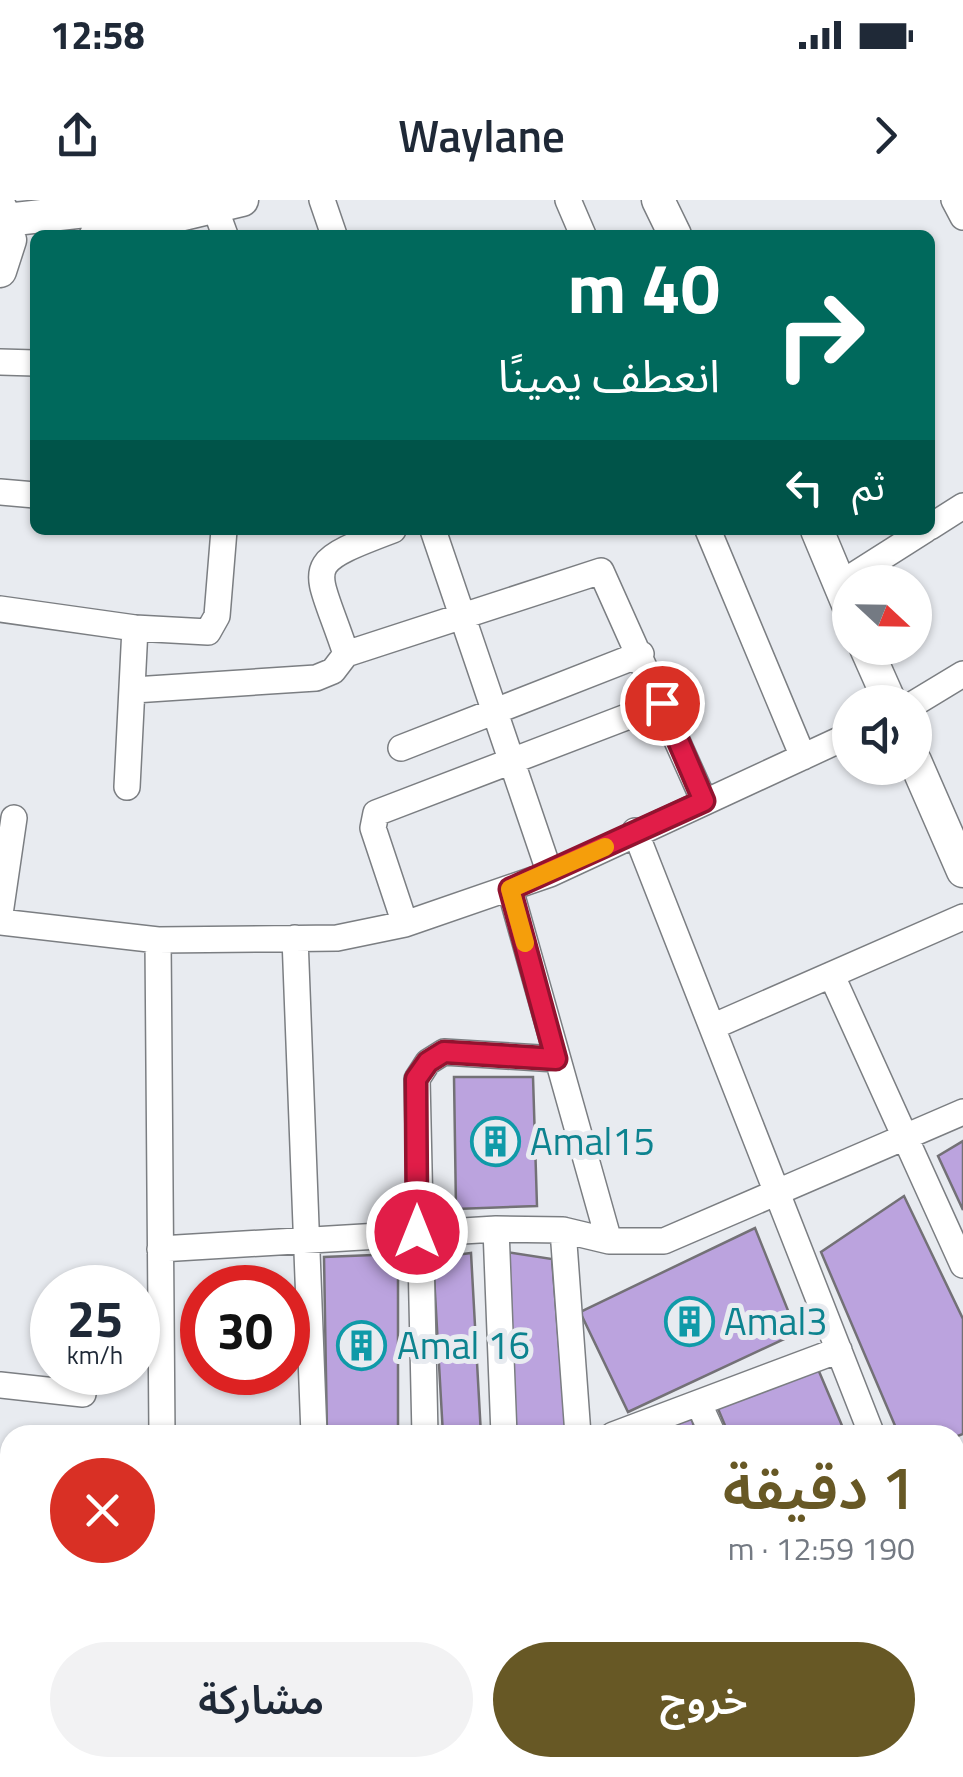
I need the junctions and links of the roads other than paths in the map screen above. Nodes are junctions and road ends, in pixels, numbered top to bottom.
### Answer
1 (322, 200) edge
2 (568, 200) edge
3 (658, 200) edge
4 (954, 200) edge
5 (3, 208) edge
6 (227, 213) edge
7 (104, 214) edge
8 (963, 217) edge
9 (332, 230) edge
10 (581, 230) edge
11 (673, 230) edge
12 (13, 261) edge
13 (0, 362) edge
14 (30, 364) edge
15 (0, 492) edge
16 (30, 495) edge
17 (963, 506) edge
18 (935, 523) edge
19 (224, 535) edge
20 (380, 535) edge
21 (435, 535) edge
22 (710, 535) edge
23 (819, 535) edge
24 (919, 535) edge
25 (832, 565) edge
26 (882, 565) edge
27 (0, 609) edge
28 (462, 616) junction
29 (135, 628) junction
30 (346, 654) junction
31 (640, 654) junction
32 (963, 674) edge
33 (134, 690) junction
34 (932, 693) edge
35 (662, 703) junction
36 (495, 711) junction
37 (832, 744) edge
38 (401, 748) dead end
39 (803, 756) junction
40 (512, 761) junction
41 (925, 785) edge
42 (127, 786) dead end
43 (704, 801) junction
44 (14, 818) dead end
45 (635, 831) junction
46 (963, 871) edge
47 (550, 874) junction
48 (510, 889) junction
49 (0, 914) edge
50 (963, 917) edge
51 (0, 922) edge
52 (406, 924) junction
53 (296, 938) junction
54 (158, 940) junction
55 (832, 976) junction
56 (712, 1027) junction
57 (556, 1059) junction
58 (963, 1112) edge
59 (904, 1134) junction
60 (778, 1195) junction
61 (496, 1229) junction
62 (563, 1230) junction
63 (417, 1232) junction
64 (306, 1238) junction
65 (608, 1241) junction
66 (160, 1249) junction
67 (963, 1265) edge
68 (839, 1350) junction
69 (0, 1384) edge
70 (30, 1388) edge
71 (698, 1404) junction
72 (162, 1425) edge
73 (314, 1425) edge
74 (425, 1425) edge
75 (504, 1425) edge
76 (577, 1425) edge
77 (640, 1425) edge
78 (708, 1425) edge
79 (868, 1425) edge

1 - 9 street
2 - 10 street
3 - 11 street
4 - 8 street
5 - 7 street
5 - 12 street
6 - 7 street
13 - 14 street
15 - 16 street
17 - 18 street
19 - 29 street
20 - 30 street
21 - 28 street
22 - 39 street
23 - 25 street
24 - 26 street
27 - 29 street
28 - 30 street
28 - 31 street
28 - 36 street
29 - 33 street
30 - 33 street
31 - 35 street
31 - 36 street
32 - 34 street
33 - 42 street
35 - 40 street
35 - 43 street
36 - 38 street
36 - 40 street
37 - 39 street
39 - 43 street
40 - 47 street
40 - 52 street
41 - 46 street
43 - 45 street
44 - 49 street
45 - 47 street
45 - 56 street
47 - 48 street
48 - 52 street
48 - 57 street
50 - 55 street
51 - 54 street
52 - 53 street
53 - 54 street
53 - 64 street
54 - 66 street
55 - 56 street
55 - 59 street
56 - 60 street
57 - 63 street
57 - 65 street
58 - 59 street
59 - 60 street
59 - 67 street
60 - 65 street
60 - 68 street
61 - 62 street
61 - 63 street
61 - 75 street
62 - 65 street
62 - 76 street
63 - 64 street
63 - 74 street
64 - 66 street
64 - 73 street
66 - 72 street
68 - 71 street
68 - 79 street
69 - 70 street
71 - 77 street
71 - 78 street

